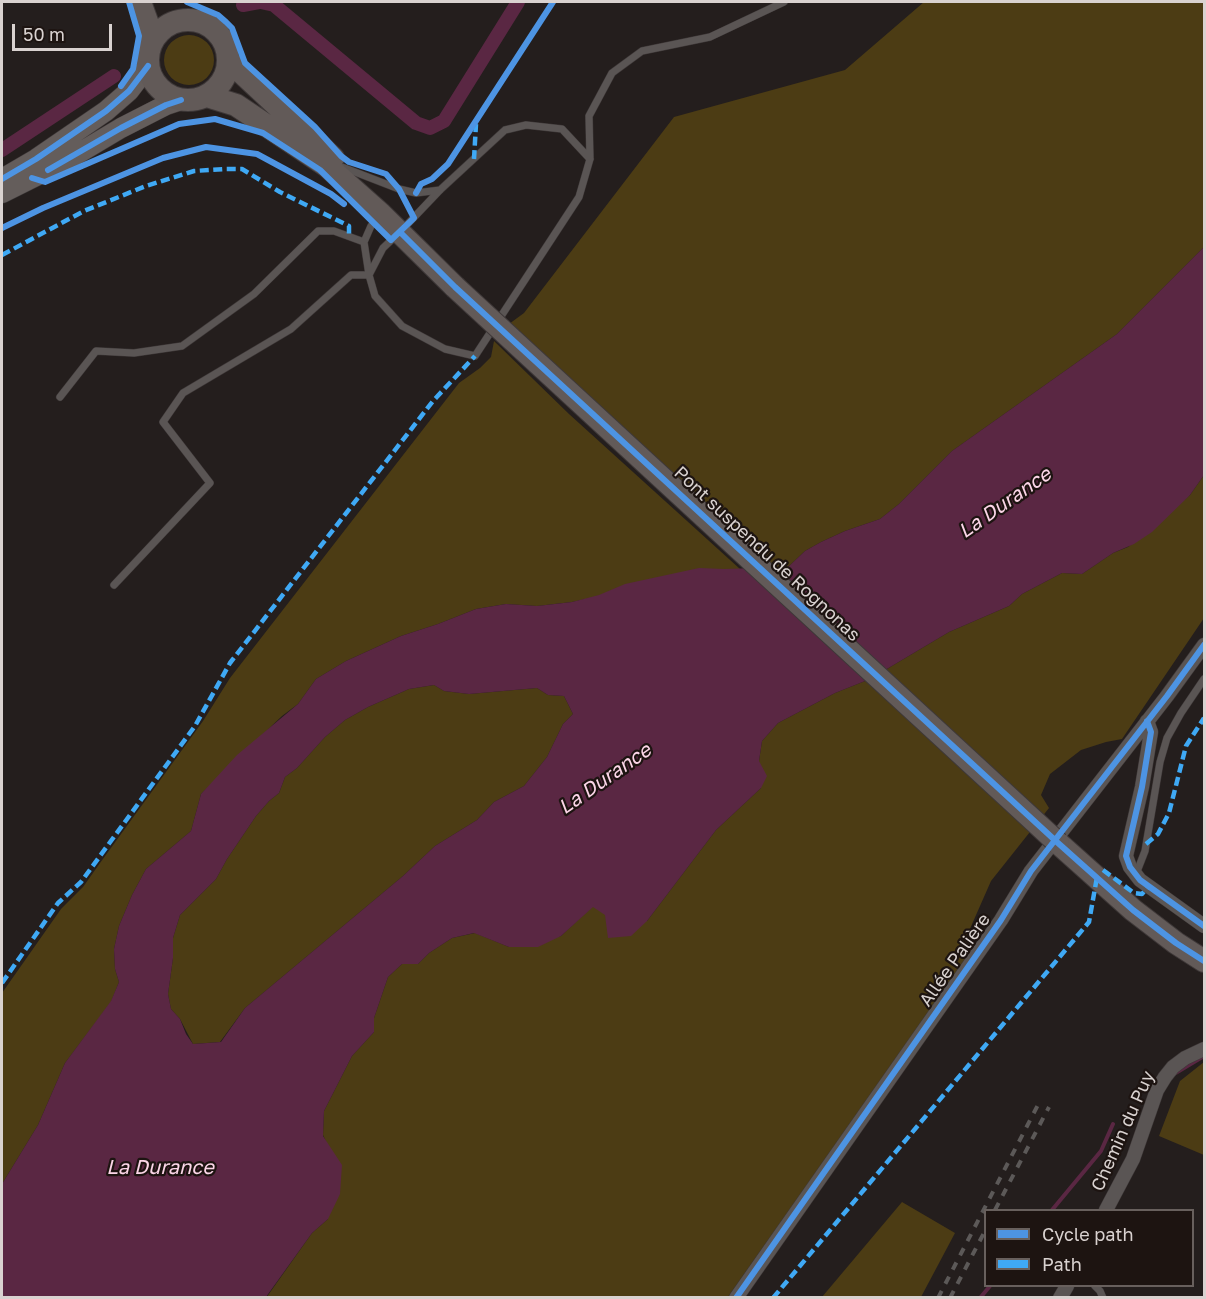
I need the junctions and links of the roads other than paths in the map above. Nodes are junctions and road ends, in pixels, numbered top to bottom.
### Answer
1 (140, 2) edge
2 (173, 2) edge
3 (784, 2) edge
4 (188, 19) junction
5 (152, 41) junction
6 (228, 60) junction
7 (148, 66) junction
8 (207, 96) junction
9 (181, 100) junction
10 (590, 159) junction
11 (342, 167) junction
12 (2, 179) edge
13 (440, 190) junction
14 (2, 193) edge
15 (381, 214) junction
16 (400, 232) junction
17 (364, 242) junction
18 (369, 275) junction
19 (60, 397) dead end
20 (114, 585) dead end
21 (1204, 645) edge
22 (1204, 679) edge
23 (1148, 721) junction
24 (1136, 874) junction
25 (1204, 926) edge
26 (1204, 961) edge
27 (1204, 1049) edge
28 (1107, 1209) edge
29 (735, 1298) edge

1 - 5 main road
2 - 4 main road
3 - 10 lane
4 - 5 main road
4 - 6 main road
5 - 7 main road
6 - 8 main road
6 - 11 main road
7 - 9 main road
7 - 12 main road
8 - 9 main road
8 - 15 main road
9 - 14 main road
10 - 13 lane
10 - 18 lane
11 - 13 lane
11 - 15 main road
13 - 16 lane
15 - 16 main road, Pont suspendu de Rognonas
15 - 17 lane
16 - 18 lane
16 - 26 main road, Pont suspendu de Rognonas, bridge
17 - 18 lane
17 - 19 lane
18 - 20 lane
21 - 23 street, Allée Palière
22 - 24 lane
23 - 24 street
23 - 29 street, Allée Palière
24 - 25 street
27 - 28 street, Chemin du Puy

